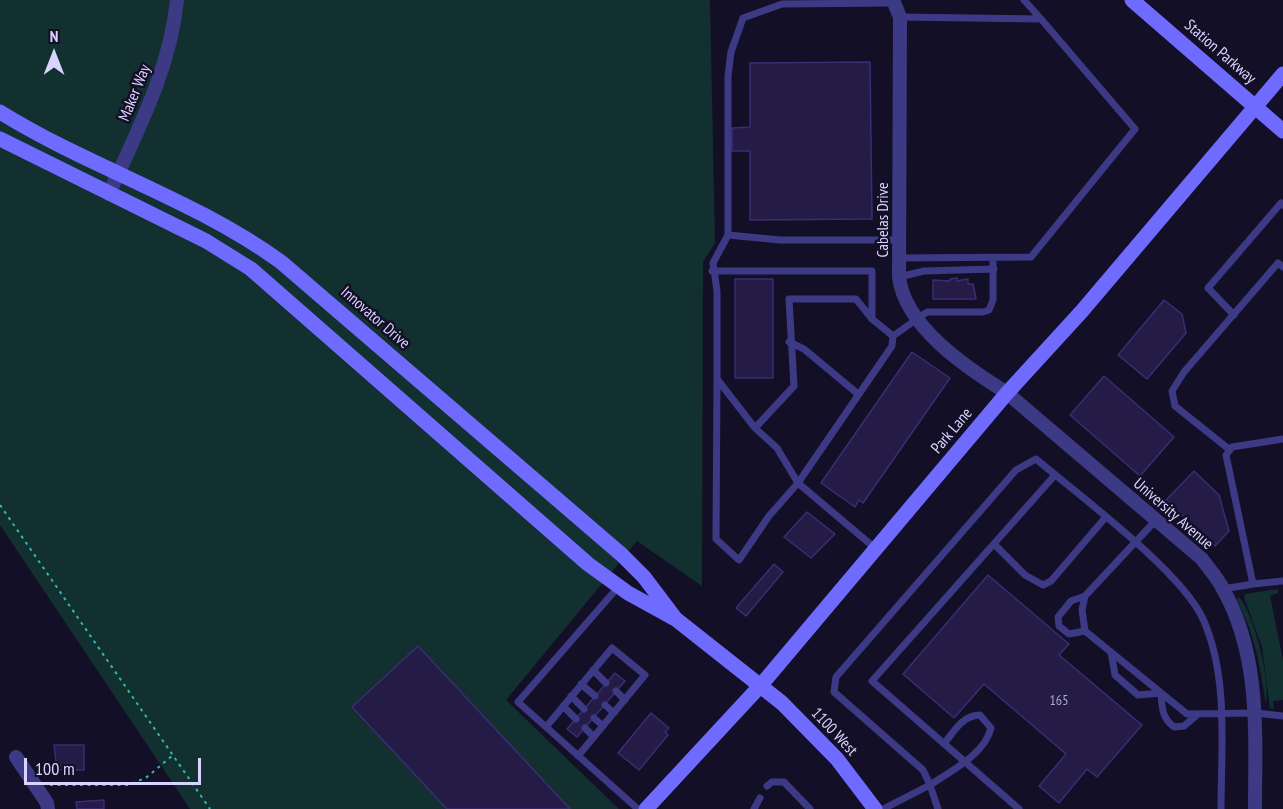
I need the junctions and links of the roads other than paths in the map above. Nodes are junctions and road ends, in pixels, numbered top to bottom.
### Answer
1 (177, 0) edge
2 (1024, 0) edge
3 (1132, 0) edge
4 (893, 2) edge
5 (900, 17) junction
6 (1041, 19) junction
7 (1283, 74) edge
8 (1255, 106) junction
9 (0, 112) edge
10 (1283, 131) edge
11 (0, 139) edge
12 (118, 173) junction
13 (109, 194) junction
14 (1283, 205) edge
15 (728, 235) junction
16 (900, 240) junction
17 (899, 258) junction
18 (993, 258) junction
19 (1281, 262) edge
20 (994, 269) junction
21 (712, 271) junction
22 (899, 277) junction
23 (1234, 315) junction
24 (915, 318) junction
25 (872, 319) junction
26 (893, 336) junction
27 (789, 342) junction
28 (717, 379) junction
29 (1007, 393) junction
30 (858, 394) junction
31 (755, 428) junction
32 (1283, 439) edge
33 (1230, 450) junction
34 (1055, 475) junction
35 (798, 483) junction
36 (1105, 518) junction
37 (1156, 520) junction
38 (1134, 543) junction
39 (994, 544) junction
40 (876, 549) junction
41 (1283, 581) edge
42 (1253, 584) junction
43 (619, 586) junction
44 (1223, 589) junction
45 (1085, 596) junction
46 (677, 620) junction
47 (1085, 630) junction
48 (1111, 652) junction
49 (593, 670) junction
50 (606, 683) dead end
51 (581, 684) junction
52 (761, 685) junction
53 (616, 691) dead end
54 (1161, 693) junction
55 (571, 696) junction
56 (595, 696) dead end
57 (625, 700) junction
58 (605, 705) dead end
59 (563, 706) junction
60 (584, 709) dead end
61 (614, 713) junction
62 (1256, 713) junction
63 (1198, 714) junction
64 (1221, 714) junction
65 (594, 718) dead end
66 (576, 719) dead end
67 (1283, 719) edge
68 (546, 726) junction
69 (603, 726) junction
70 (585, 728) dead end
71 (594, 737) junction
72 (944, 744) junction
73 (578, 756) junction
74 (16, 757) dead end
75 (964, 762) junction
76 (930, 785) junction
77 (767, 786) dead end
78 (760, 798) dead end
79 (48, 809) edge
80 (638, 809) edge
81 (646, 809) edge
82 (754, 809) edge
83 (810, 809) edge
84 (875, 809) edge
85 (882, 809) edge
86 (938, 809) edge
87 (1019, 809) edge
88 (1221, 809) edge
89 (1255, 809) edge

1 - 12 street, Maker Way
2 - 6 lane
3 - 8 main road, Station Parkway
4 - 5 street, Cabelas Drive
4 - 15 lane
5 - 6 lane
5 - 16 street, Cabelas Drive
6 - 18 lane
7 - 8 main road, Park Lane
8 - 10 main road, Station Parkway
8 - 29 main road, Park Lane
9 - 12 main road, Innovator Drive
11 - 13 main road, Innovator Drive
12 - 13 street, Maker Way
12 - 46 main road, Innovator Drive
13 - 43 main road, Innovator Drive
14 - 23 lane
15 - 16 lane
15 - 21 lane
16 - 17 street, Cabelas Drive
17 - 18 lane
17 - 22 street, Cabelas Drive
18 - 20 lane
19 - 23 lane
20 - 22 lane
20 - 24 lane
21 - 25 lane
21 - 28 lane
22 - 24 street, Cabelas Drive
23 - 33 lane
24 - 26 lane
24 - 29 street, Cabelas Drive
25 - 26 lane
25 - 27 lane
26 - 30 lane
27 - 30 lane
27 - 31 lane
28 - 31 lane
28 - 35 lane
29 - 37 street, University Avenue
29 - 40 main road, Park Lane
30 - 35 lane
31 - 35 lane
32 - 33 lane
33 - 42 lane
34 - 36 lane
34 - 39 lane
34 - 76 lane
35 - 40 lane
36 - 38 lane
36 - 39 lane
37 - 38 lane
37 - 44 street, University Avenue
38 - 45 lane
38 - 64 lane
39 - 72 lane
40 - 52 main road, Park Lane
41 - 42 lane
42 - 44 lane
43 - 46 main road, Innovator Drive
43 - 68 lane
44 - 62 street, University Avenue
45 - 47 lane
45 - 47 lane
46 - 52 main road, Innovator Drive
47 - 48 lane
48 - 54 lane
48 - 54 lane
49 - 50 lane
49 - 51 lane
49 - 57 lane
51 - 55 lane
51 - 56 lane
52 - 81 main road, Park Lane
52 - 84 main road, 1100 West
53 - 57 lane
54 - 63 lane
54 - 63 lane
55 - 59 lane
55 - 60 lane
57 - 61 lane
58 - 61 lane
59 - 66 lane
59 - 68 lane
61 - 69 lane
62 - 64 lane
62 - 67 lane
62 - 89 street, University Avenue
63 - 64 lane
64 - 88 lane
65 - 69 lane
68 - 73 lane
69 - 71 lane
70 - 71 lane
71 - 73 lane
72 - 75 lane
72 - 75 lane
73 - 80 lane
74 - 79 street
75 - 76 lane
75 - 87 lane
76 - 85 lane
76 - 86 lane
77 - 83 lane
78 - 82 lane

